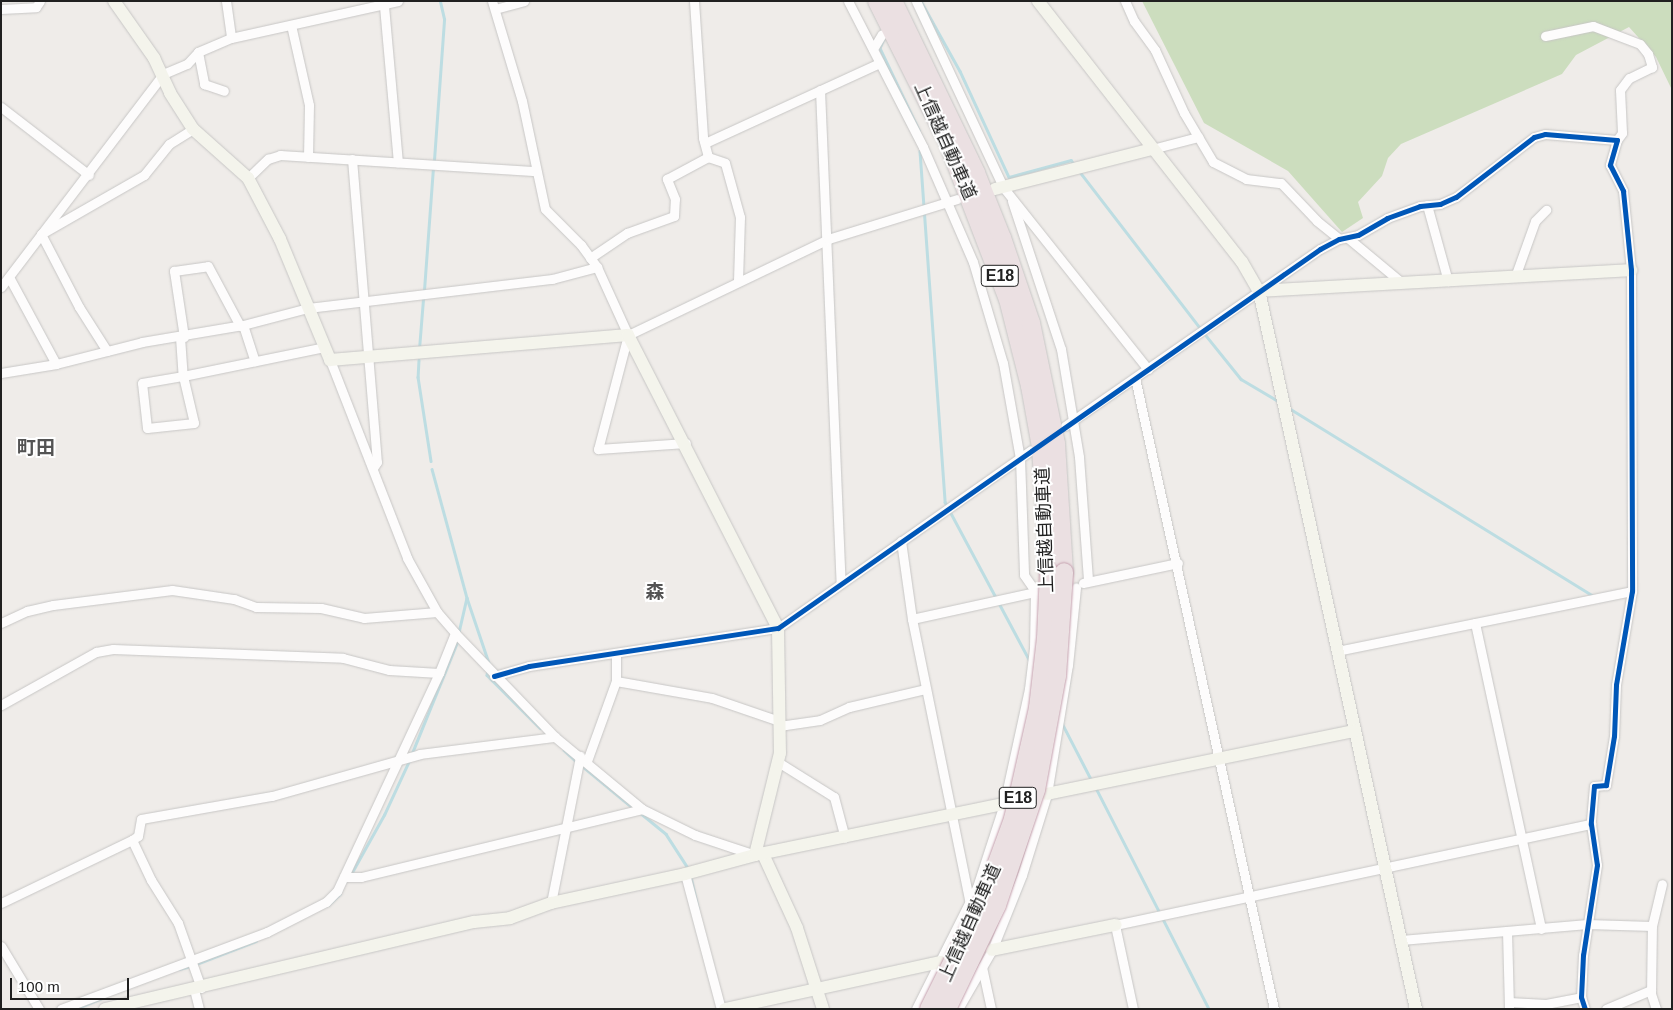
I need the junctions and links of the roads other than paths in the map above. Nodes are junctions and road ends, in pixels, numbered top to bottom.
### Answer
1 (40, 1) edge
2 (114, 1) edge
3 (226, 1) edge
4 (398, 1) edge
5 (524, 1) edge
6 (694, 1) edge
7 (848, 1) edge
8 (877, 1) edge
9 (893, 1) edge
10 (916, 1) edge
11 (1038, 1) edge
12 (1125, 1) edge
13 (493, 5) edge
14 (384, 6) junction
15 (1, 9) edge
16 (291, 26) junction
17 (882, 34) dead end
18 (1545, 36) dead end
19 (230, 38) junction
20 (873, 49) junction
21 (198, 52) junction
22 (880, 62) junction
23 (163, 74) junction
24 (820, 90) junction
25 (224, 91) dead end
26 (1, 108) edge
27 (193, 129) junction
28 (1198, 137) junction
29 (1617, 140) junction
30 (705, 143) junction
31 (1152, 148) junction
32 (308, 157) junction
33 (708, 157) junction
34 (352, 159) junction
35 (398, 162) junction
36 (537, 171) junction
37 (89, 175) junction
38 (248, 178) junction
39 (999, 188) junction
40 (952, 200) junction
41 (1012, 200) junction
42 (1427, 205) junction
43 (1546, 210) dead end
44 (41, 234) junction
45 (1344, 238) junction
46 (828, 239) junction
47 (590, 258) junction
48 (597, 267) junction
49 (1631, 270) junction
50 (9, 277) junction
51 (1515, 277) junction
52 (738, 280) junction
53 (1448, 281) junction
54 (1402, 283) junction
55 (1, 287) edge
56 (1259, 291) junction
57 (363, 302) junction
58 (308, 308) junction
59 (241, 325) junction
60 (628, 335) junction
61 (182, 337) junction
62 (324, 347) junction
63 (106, 351) junction
64 (368, 359) junction
65 (330, 360) junction
66 (256, 362) junction
67 (56, 364) junction
68 (1148, 369) junction
69 (1, 373) edge
70 (183, 376) junction
71 (1135, 378) junction
72 (1073, 420) junction
73 (1065, 426) dead end
74 (686, 443) junction
75 (1031, 450) dead end
76 (1020, 458) junction
77 (373, 468) junction
78 (901, 541) junction
79 (1178, 563) junction
80 (1056, 572) junction
81 (1088, 581) junction
82 (841, 584) junction
83 (1076, 587) junction
84 (1035, 591) junction
85 (1632, 591) junction
86 (437, 612) junction
87 (912, 619) junction
88 (1, 623) edge
89 (1475, 623) junction
90 (778, 628) junction
91 (455, 633) junction
92 (1337, 651) junction
93 (616, 654) junction
94 (439, 673) junction
95 (494, 676) junction
96 (616, 681) junction
97 (926, 689) junction
98 (1, 705) edge
99 (779, 724) junction
100 (1355, 731) junction
101 (556, 737) junction
102 (1220, 758) junction
103 (584, 759) junction
104 (397, 760) junction
105 (778, 762) junction
106 (1047, 794) junction
107 (1004, 804) junction
108 (642, 809) junction
109 (951, 815) junction
110 (1591, 824) junction
111 (565, 827) junction
112 (1522, 837) junction
113 (845, 838) junction
114 (132, 840) junction
115 (759, 854) junction
116 (1384, 867) junction
117 (685, 874) junction
118 (344, 877) junction
119 (1662, 884) dead end
120 (1250, 894) junction
121 (1, 903) edge
122 (551, 903) junction
123 (970, 904) junction
124 (1587, 924) junction
125 (1115, 925) junction
126 (1652, 926) junction
127 (1541, 929) junction
128 (1507, 932) junction
129 (1401, 940) junction
130 (1, 946) edge
131 (992, 950) junction
132 (192, 962) junction
133 (941, 962) junction
134 (982, 967) junction
135 (198, 988) junction
136 (817, 988) junction
137 (1651, 990) junction
138 (1581, 997) junction
139 (1509, 1005) edge
140 (39, 1009) edge
141 (62, 1009) edge
142 (105, 1009) edge
143 (199, 1009) edge
144 (723, 1009) edge
145 (823, 1009) edge
146 (916, 1009) edge
147 (929, 1009) edge
148 (947, 1009) edge
149 (958, 1009) edge
150 (991, 1009) edge
151 (1133, 1009) edge
152 (1274, 1009) edge
153 (1416, 1009) edge
154 (1585, 1009) edge
155 (1606, 1009) edge
156 (1656, 1009) edge

1 - 15 street
2 - 23 street
3 - 19 street
4 - 14 street
5 - 13 street
6 - 30 street
7 - 20 street
8 - 80 highway, 上信越自動車道 / E18
9 - 80 highway, 上信越自動車道 / E18
10 - 39 street
11 - 31 street
12 - 28 street
13 - 36 street
14 - 16 street
14 - 35 street
16 - 19 street
16 - 32 street
17 - 20 street
18 - 29 street
19 - 21 street
20 - 22 street
21 - 23 street
21 - 25 street
22 - 24 street
22 - 40 street
23 - 27 street
23 - 37 street
24 - 30 street
24 - 46 street
26 - 37 street
27 - 38 street
27 - 44 street
28 - 31 street
28 - 45 street
29 - 42 street
29 - 49 street
30 - 33 street
31 - 39 street
31 - 56 street
32 - 34 street
32 - 38 street
33 - 47 street
33 - 52 street
34 - 35 street
34 - 57 street
35 - 36 street
36 - 47 street
37 - 44 street
38 - 58 street
39 - 41 street
40 - 46 street
40 - 76 street
41 - 68 street
41 - 72 street
42 - 45 street
42 - 53 street
43 - 51 street
44 - 50 street
44 - 63 street
45 - 54 street
45 - 56 street
46 - 52 street
46 - 82 street
47 - 48 street
48 - 57 street
48 - 60 street
49 - 51 street
49 - 85 street
50 - 55 street
50 - 67 street
51 - 53 street
52 - 60 street
53 - 54 street
54 - 56 street
56 - 68 street
56 - 92 street
57 - 58 street
57 - 64 street
58 - 59 street
58 - 62 street
59 - 61 street
59 - 61 street
59 - 66 street
60 - 64 street
60 - 74 street
60 - 74 street
61 - 63 street
61 - 70 street
62 - 65 street
62 - 66 street
63 - 67 street
64 - 65 street
64 - 77 street
65 - 77 street
66 - 70 street
67 - 69 street
68 - 71 street
70 - 70 street
71 - 72 street
71 - 79 street
72 - 73 street
72 - 81 street
74 - 90 street
75 - 76 street
76 - 78 street
76 - 84 street
77 - 86 street
78 - 82 street
78 - 87 street
79 - 81 street
79 - 102 street
80 - 147 highway, 上信越自動車道 / E18, bridge
80 - 148 highway, 上信越自動車道 / E18, bridge
81 - 83 street
82 - 90 street
83 - 84 street
83 - 106 street
84 - 87 street
84 - 107 street
85 - 89 street
85 - 110 street
86 - 88 street
86 - 91 street
87 - 97 street
89 - 92 street
89 - 112 street
90 - 93 street
90 - 99 street
91 - 94 street
91 - 95 street
92 - 100 street
93 - 95 street
93 - 96 street
94 - 98 street
94 - 104 street
95 - 101 street
96 - 99 street
96 - 103 street
97 - 99 street
97 - 109 street
99 - 105 street
100 - 102 street
100 - 116 street
101 - 103 street
101 - 104 street
102 - 106 street
102 - 120 street
103 - 108 street
103 - 111 street
104 - 114 street
104 - 118 street
105 - 113 street
105 - 115 street
106 - 131 street
107 - 109 street
107 - 123 street
108 - 111 street
108 - 115 street
109 - 113 street
109 - 123 street
110 - 112 street
110 - 124 street
111 - 118 street
111 - 122 street
112 - 116 street
112 - 127 street
113 - 115 street
114 - 121 street
114 - 132 street
115 - 117 street
115 - 136 street
116 - 120 street
116 - 129 street
117 - 122 street
117 - 144 street
118 - 132 street
119 - 126 street
120 - 125 street
120 - 152 street
122 - 135 street
123 - 133 street
124 - 126 street
124 - 127 street
124 - 138 street
125 - 131 street
125 - 151 street
126 - 137 street
127 - 128 street
128 - 129 street
128 - 139 street
129 - 153 street
130 - 140 street
131 - 134 street
132 - 135 street
132 - 141 street
133 - 136 street
133 - 146 street
134 - 149 street
134 - 150 street
135 - 142 street
135 - 143 street
136 - 144 street
136 - 145 street
137 - 155 street
137 - 156 street
138 - 139 street
138 - 154 street

